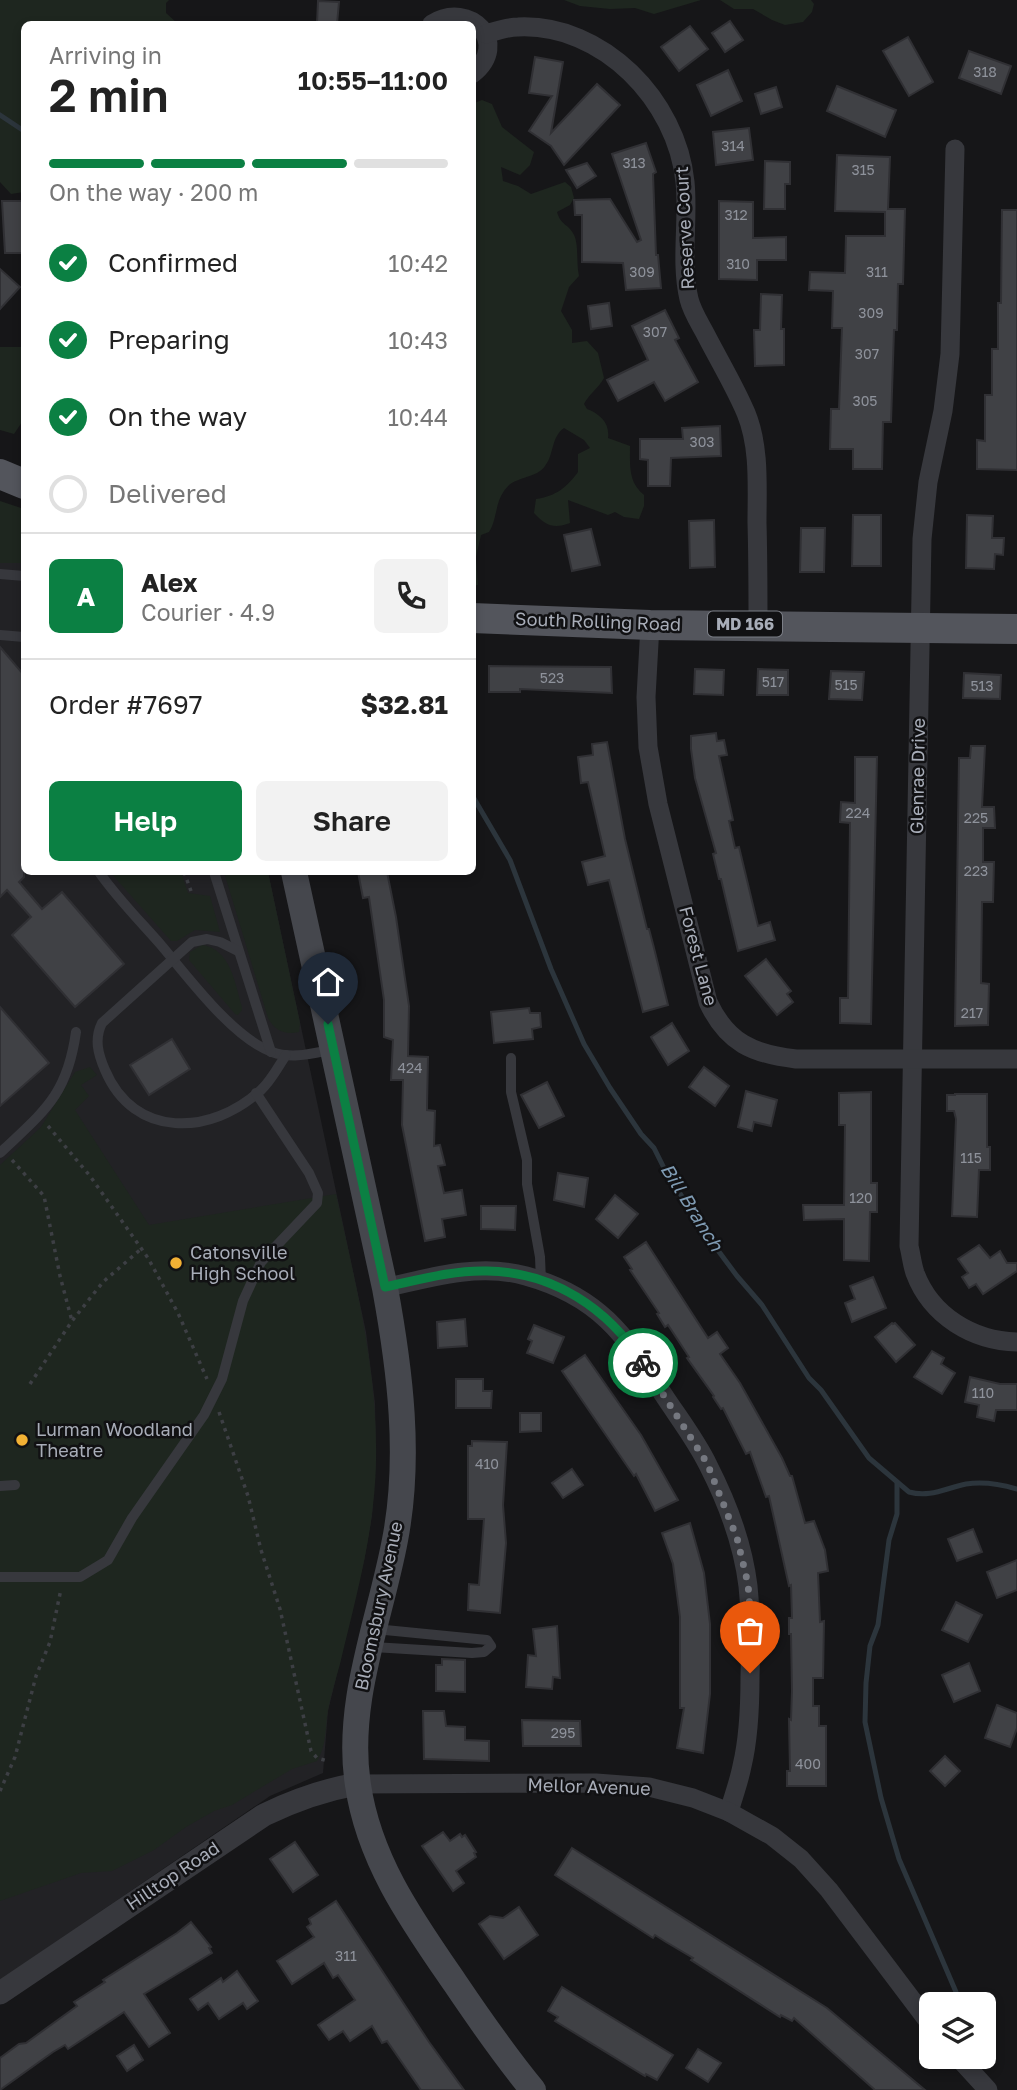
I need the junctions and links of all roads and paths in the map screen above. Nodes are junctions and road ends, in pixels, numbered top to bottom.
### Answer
1 (436, 21) edge
2 (486, 34) junction
3 (476, 71) edge
4 (955, 149) dead end
5 (0, 474) edge
6 (21, 483) edge
7 (0, 575) edge
8 (21, 576) edge
9 (476, 618) edge
10 (758, 624) junction
11 (650, 625) junction
12 (920, 628) junction
13 (1017, 629) edge
14 (0, 635) edge
15 (21, 637) edge
16 (102, 875) edge
17 (185, 875) edge
18 (215, 875) edge
19 (295, 875) edge
20 (191, 891) dead end
21 (238, 951) junction
22 (172, 958) junction
23 (76, 1032) dead end
24 (334, 1049) junction
25 (271, 1052) junction
26 (286, 1055) junction
27 (914, 1057) junction
28 (511, 1058) dead end
29 (1017, 1059) edge
30 (256, 1093) junction
31 (1, 1151) edge
32 (141, 1249) dead end
33 (541, 1281) junction
34 (385, 1287) junction
35 (72, 1321) junction
36 (1017, 1342) edge
37 (30, 1384) dead end
38 (15, 1485) dead end
39 (0, 1486) edge
40 (0, 1577) edge
41 (64, 1577) junction
42 (373, 1638) junction
43 (357, 1784) junction
44 (0, 1791) edge
45 (729, 1812) junction
46 (0, 1993) edge
47 (919, 2009) edge
48 (969, 2069) edge
49 (533, 2090) edge
50 (988, 2090) edge

1 - 2 street
2 - 3 street
2 - 10 street, Reserve Court
4 - 12 street, Glenrae Drive
5 - 6 main road
7 - 8 lane
9 - 11 main road, South Rolling Road / MD 166
10 - 11 main road, South Rolling Road / MD 166
10 - 12 main road, South Rolling Road / MD 166
11 - 27 street, Forest Lane
12 - 13 main road, South Rolling Road / MD 166
12 - 27 street, Glenrae Drive
14 - 15 lane
16 - 22 lane
17 - 20 path
18 - 21 lane
19 - 24 main road, Bloomsbury Avenue
21 - 22 lane
21 - 25 lane
22 - 25 lane
22 - 30 lane
23 - 31 lane
24 - 26 lane
24 - 34 main road, Bloomsbury Avenue
25 - 26 lane
26 - 30 lane
27 - 29 street, Forest Lane
27 - 36 street, Glenrae Drive
28 - 33 lane
30 - 41 lane
31 - 35 path
32 - 35 path
33 - 34 street
33 - 45 street
34 - 42 main road, Bloomsbury Avenue
35 - 37 path
38 - 39 lane
40 - 41 lane
41 - 44 path
42 - 42 lane
42 - 43 main road, Bloomsbury Avenue
43 - 45 street, Mellor Avenue
43 - 46 street, Hilltop Road
43 - 49 main road, Bloomsbury Avenue
45 - 47 street, Mellor Avenue
48 - 50 street

